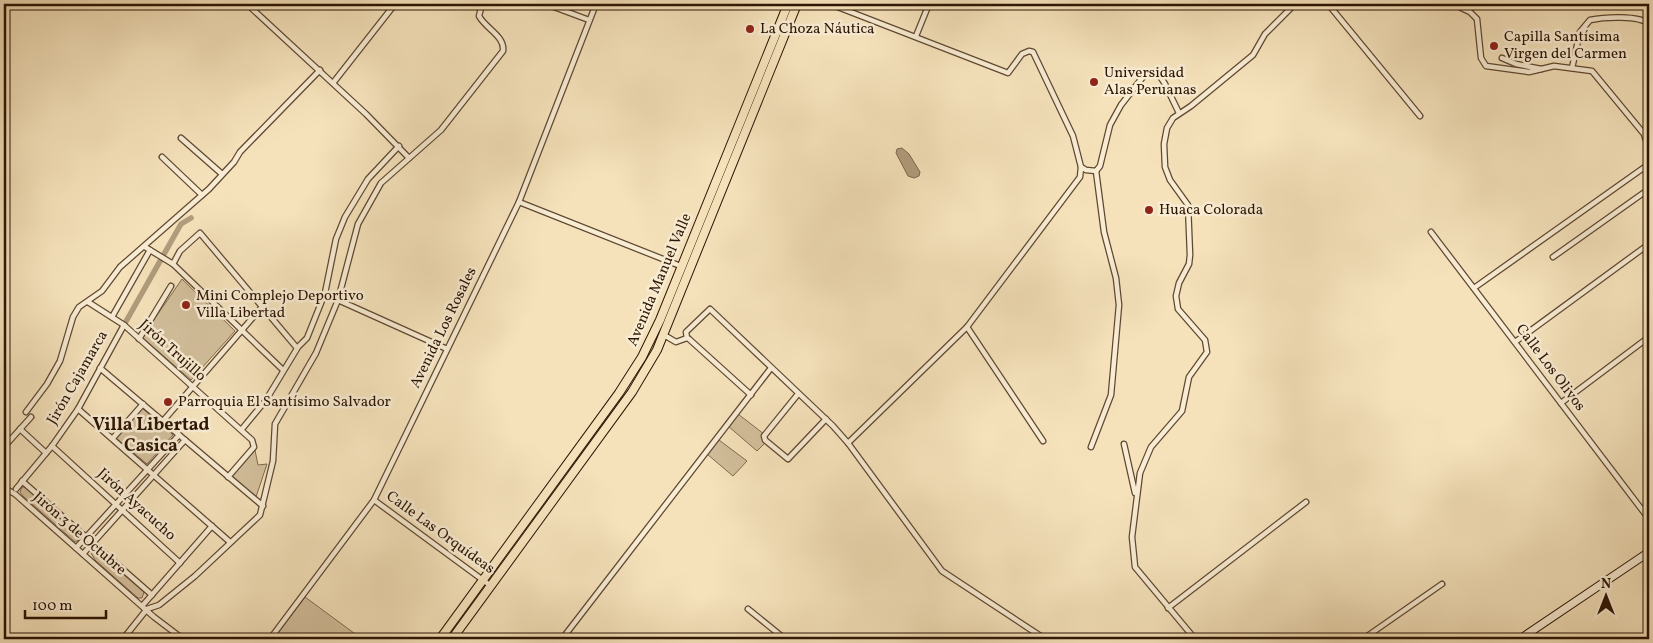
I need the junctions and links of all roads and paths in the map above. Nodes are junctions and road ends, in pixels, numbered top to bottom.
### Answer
1 (247, 4) edge
2 (395, 4) edge
3 (482, 4) edge
4 (546, 4) edge
5 (596, 4) edge
6 (788, 4) edge
7 (797, 4) edge
8 (830, 4) edge
9 (929, 4) edge
10 (1295, 4) edge
11 (1328, 4) edge
12 (1453, 4) edge
13 (589, 20) junction
14 (1649, 24) edge
15 (916, 36) junction
16 (1502, 58) dead end
17 (1572, 68) junction
18 (1542, 69) junction
19 (320, 70) junction
20 (332, 83) junction
21 (1179, 113) junction
22 (1420, 116) dead end
23 (181, 138) dead end
24 (399, 146) junction
25 (1649, 150) edge
26 (162, 157) dead end
27 (409, 158) junction
28 (1649, 164) edge
29 (1081, 166) junction
30 (1096, 171) junction
31 (222, 174) junction
32 (1649, 190) edge
33 (202, 195) junction
34 (519, 202) junction
35 (1430, 232) dead end
36 (1649, 244) edge
37 (145, 247) junction
38 (150, 250) junction
39 (1553, 257) dead end
40 (173, 264) junction
41 (685, 268) junction
42 (171, 286) dead end
43 (1474, 288) junction
44 (338, 300) junction
45 (88, 302) junction
46 (262, 307) junction
47 (112, 317) junction
48 (124, 325) junction
49 (968, 326) junction
50 (241, 331) junction
51 (664, 334) junction
52 (1649, 337) edge
53 (687, 338) junction
54 (139, 339) junction
55 (1515, 342) junction
56 (297, 348) junction
57 (446, 349) junction
58 (100, 368) junction
59 (771, 368) junction
60 (284, 370) junction
61 (192, 386) junction
62 (798, 394) junction
63 (751, 395) junction
64 (1561, 403) junction
65 (143, 404) junction
66 (78, 409) junction
67 (26, 412) dead end
68 (31, 417) dead end
69 (826, 419) junction
70 (163, 422) junction
71 (20, 429) junction
72 (242, 429) junction
73 (178, 435) junction
74 (113, 438) junction
75 (185, 440) junction
76 (1043, 441) dead end
77 (848, 443) junction
78 (1124, 444) dead end
79 (4, 446) edge
80 (52, 446) junction
81 (1091, 447) dead end
82 (46, 453) junction
83 (148, 469) junction
84 (154, 474) junction
85 (228, 477) junction
86 (22, 481) junction
87 (4, 488) edge
88 (16, 489) dead end
89 (1135, 499) junction
90 (374, 500) junction
91 (1306, 502) dead end
92 (116, 504) junction
93 (263, 506) junction
94 (123, 510) junction
95 (1649, 518) edge
96 (212, 526) junction
97 (85, 538) junction
98 (230, 542) junction
99 (91, 544) junction
100 (76, 548) junction
101 (1649, 552) edge
102 (83, 554) junction
103 (180, 562) junction
104 (484, 580) junction
105 (1442, 584) dead end
106 (491, 586) junction
107 (152, 595) junction
108 (145, 607) junction
109 (1168, 608) junction
110 (748, 609) dead end
111 (123, 639) edge
112 (183, 639) edge
113 (270, 639) edge
114 (440, 639) edge
115 (452, 639) edge
116 (562, 639) edge
117 (785, 639) edge
118 (1045, 639) edge
119 (1195, 639) edge
120 (1364, 639) edge
121 (1520, 639) edge

1 - 19 street
2 - 20 street
3 - 27 street
4 - 13 street
5 - 13 street, Avenida Los Rosales
6 - 41 main road, Avenida Manuel Valle
7 - 41 main road, Avenida Manuel Valle
8 - 15 street
9 - 15 street
10 - 21 street
11 - 22 street
12 - 18 street
13 - 34 street, Avenida Los Rosales
14 - 17 street
15 - 29 street
16 - 18 street
17 - 18 street
17 - 25 street
19 - 20 street
19 - 31 street
20 - 24 street
21 - 30 street
21 - 89 street
23 - 31 street
24 - 27 street
24 - 56 street
26 - 33 street
27 - 44 street
28 - 43 street
29 - 30 street
29 - 49 street
30 - 81 street
31 - 33 street
32 - 39 street
33 - 37 street
34 - 41 street
34 - 57 street, Avenida Los Rosales
35 - 43 street, Calle Los Olivos
36 - 55 street
37 - 38 street
37 - 45 street
38 - 40 street
38 - 47 street
40 - 46 street
40 - 50 street
41 - 51 main road, Avenida Manuel Valle
41 - 104 main road, Avenida Manuel Valle
42 - 54 street
43 - 55 street, Calle Los Olivos
44 - 57 street
44 - 93 street
45 - 47 street, Jirón Trujillo
45 - 67 street
46 - 50 street
46 - 56 street
47 - 48 street, Jirón Trujillo
48 - 54 street, Jirón Trujillo
48 - 58 street, Jirón Cajamarca
49 - 76 street
49 - 77 street
50 - 60 street
50 - 61 street
51 - 53 street
51 - 106 main road, Avenida Manuel Valle
52 - 64 street
53 - 59 street
53 - 63 street
54 - 61 street, Jirón Trujillo
55 - 64 street, Calle Los Olivos
56 - 60 street
57 - 90 street, Avenida Los Rosales
58 - 65 street
58 - 66 street, Jirón Cajamarca
59 - 62 street
59 - 63 street
60 - 72 street
61 - 70 street
61 - 72 street, Jirón Trujillo
62 - 69 street
62 - 69 street
63 - 116 street
64 - 95 street, Calle Los Olivos
65 - 70 street
65 - 74 street
66 - 74 street
66 - 80 street, Jirón Cajamarca
68 - 71 street
69 - 77 street
70 - 73 street
71 - 79 street
71 - 82 street
72 - 85 street, Jirón Trujillo
73 - 75 street
73 - 83 street
74 - 83 street
75 - 84 street
75 - 85 street
77 - 118 street
78 - 89 street
80 - 82 street, Jirón Cajamarca
80 - 92 street, Jirón Ayacucho
82 - 86 street, Jirón Cajamarca
83 - 84 street
83 - 92 street
84 - 94 street
84 - 96 street
85 - 93 street
86 - 88 street, Jirón Cajamarca
86 - 97 street, Jirón 3 de Octubre
87 - 100 street, Jirón 3 de Octubre
89 - 109 street
90 - 104 street, Calle Las Orquídeas
90 - 113 street, Avenida Los Rosales
91 - 109 street
92 - 94 street, Jirón Ayacucho
92 - 97 street
93 - 98 street
94 - 99 street
94 - 103 street, Jirón Ayacucho
96 - 98 street
96 - 103 street
97 - 99 street, Jirón 3 de Octubre
97 - 100 street
98 - 108 street
99 - 102 street
99 - 107 street, Jirón 3 de Octubre
100 - 102 street, Jirón 3 de Octubre
101 - 121 street
102 - 108 street, Jirón 3 de Octubre
103 - 107 street
104 - 106 street, Calle Las Orquídeas
104 - 114 main road, Avenida Manuel Valle
105 - 120 street
106 - 115 main road, Avenida Manuel Valle
107 - 108 street
108 - 111 street
108 - 112 street, Jirón 3 de Octubre
109 - 119 street
110 - 117 street

